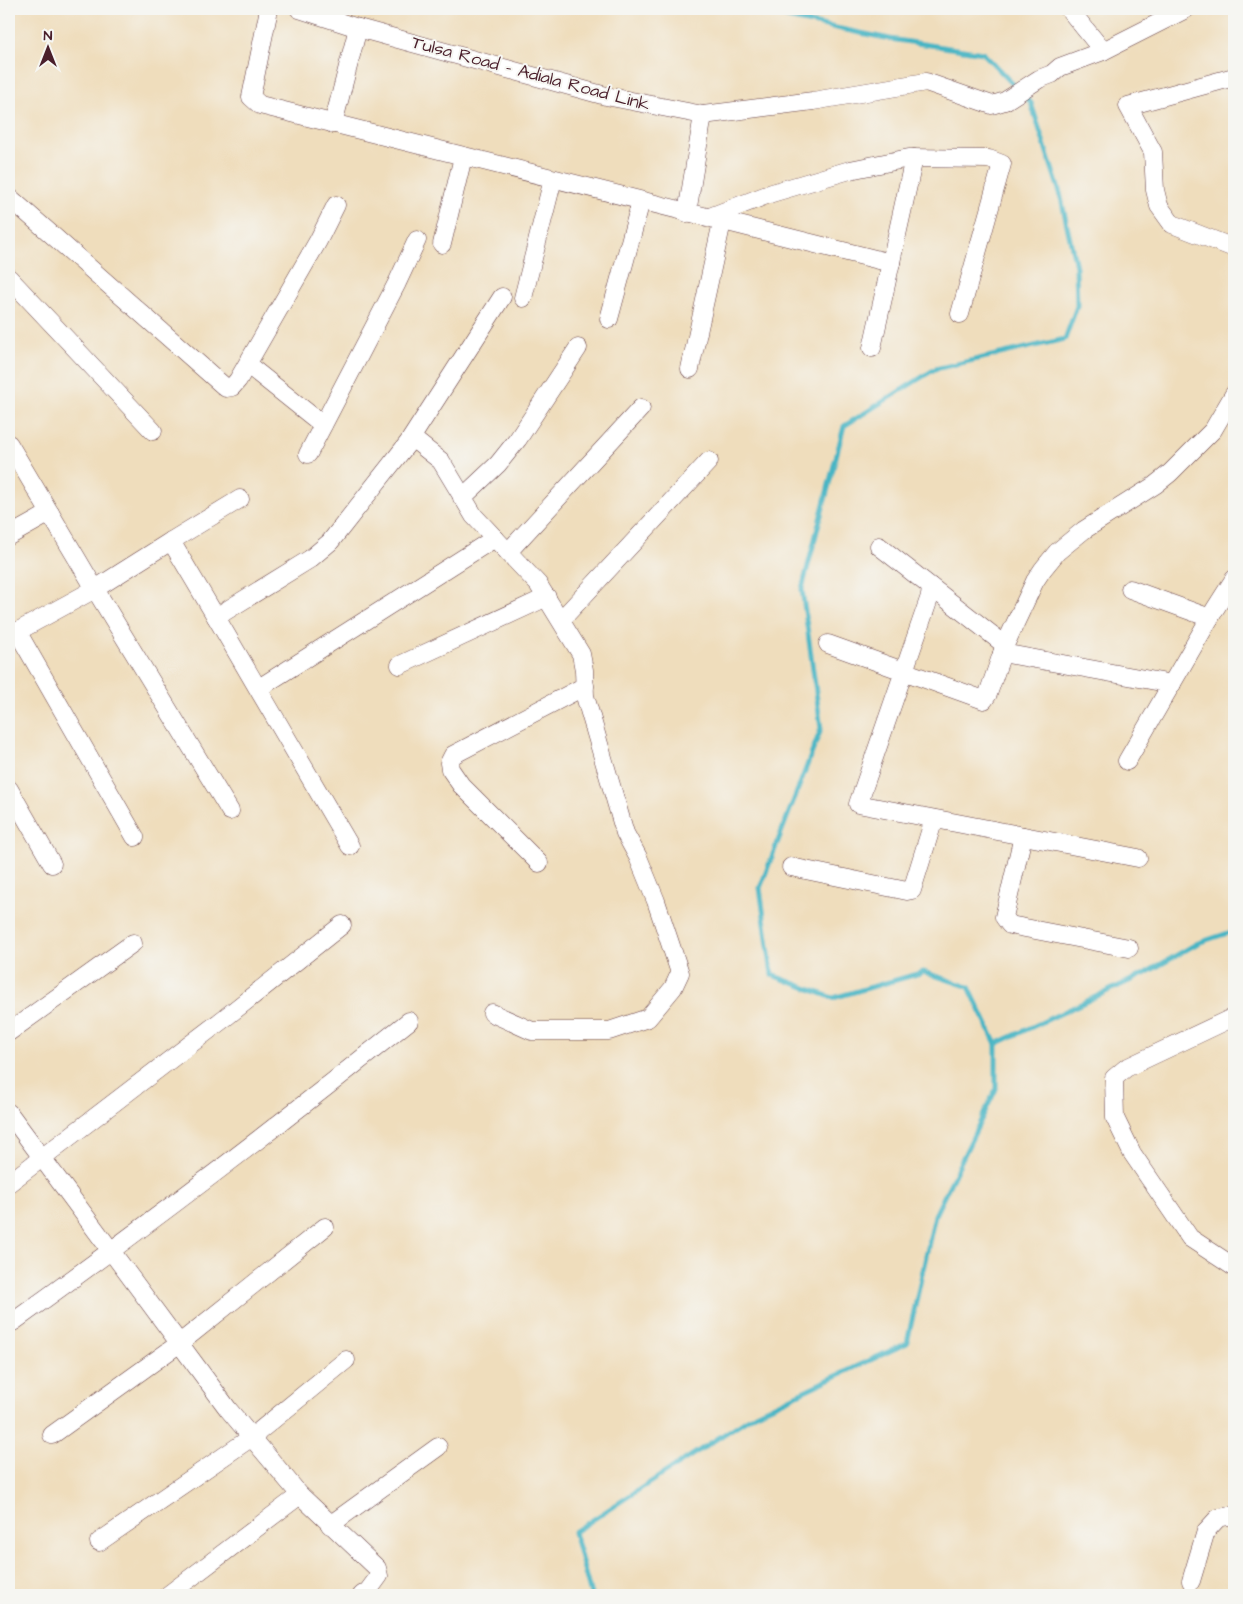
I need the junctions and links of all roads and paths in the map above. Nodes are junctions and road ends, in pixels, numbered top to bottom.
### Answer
1 (269, 9) edge
2 (299, 9) edge
3 (1069, 9) edge
4 (1176, 11) edge
5 (349, 20) edge
6 (1102, 50) junction
7 (1234, 76) edge
8 (703, 115) junction
9 (333, 124) junction
10 (463, 156) junction
11 (914, 158) junction
12 (554, 179) junction
13 (9, 198) edge
14 (641, 202) junction
15 (336, 205) dead end
16 (687, 213) junction
17 (714, 220) junction
18 (417, 240) dead end
19 (442, 244) dead end
20 (1234, 248) edge
21 (891, 263) junction
22 (9, 278) edge
23 (502, 298) dead end
24 (523, 298) dead end
25 (960, 314) dead end
26 (610, 319) dead end
27 (578, 348) dead end
28 (872, 348) dead end
29 (248, 365) junction
30 (690, 369) dead end
31 (1234, 394) edge
32 (641, 408) dead end
33 (324, 425) junction
34 (153, 431) dead end
35 (412, 438) junction
36 (9, 444) edge
37 (308, 454) dead end
38 (709, 461) dead end
39 (462, 498) junction
40 (240, 500) dead end
41 (50, 513) junction
42 (9, 536) edge
43 (495, 538) junction
44 (171, 541) junction
45 (879, 546) dead end
46 (508, 552) junction
47 (1234, 579) edge
48 (931, 587) junction
49 (95, 589) junction
50 (1130, 589) dead end
51 (547, 597) junction
52 (216, 617) junction
53 (1210, 618) junction
54 (561, 620) junction
55 (13, 634) edge
56 (828, 644) dead end
57 (1003, 649) junction
58 (400, 665) dead end
59 (904, 670) junction
60 (1172, 684) junction
61 (585, 686) junction
62 (259, 688) junction
63 (1127, 762) dead end
64 (9, 789) edge
65 (230, 812) dead end
66 (934, 819) junction
67 (1023, 836) junction
68 (136, 837) dead end
69 (350, 846) dead end
70 (1138, 858) dead end
71 (539, 863) dead end
72 (52, 864) dead end
73 (791, 867) dead end
74 (342, 925) dead end
75 (133, 943) dead end
76 (1129, 948) dead end
77 (492, 1013) dead end
78 (1234, 1017) edge
79 (409, 1021) dead end
80 (9, 1032) edge
81 (9, 1113) edge
82 (42, 1158) junction
83 (9, 1183) edge
84 (326, 1227) dead end
85 (111, 1251) junction
86 (1234, 1268) edge
87 (14, 1322) dead end
88 (180, 1343) junction
89 (346, 1360) dead end
90 (52, 1435) dead end
91 (252, 1437) junction
92 (438, 1447) dead end
93 (300, 1495) junction
94 (1234, 1515) edge
95 (330, 1525) junction
96 (99, 1542) dead end
97 (1191, 1581) dead end
98 (168, 1595) edge
99 (362, 1595) edge

1 - 9 street
2 - 5 street, Tulsa Road - Adiala Road Link
3 - 6 street
4 - 6 street, Tulsa Road - Adiala Road Link
5 - 8 street, Tulsa Road - Adiala Road Link
5 - 9 street
6 - 8 street, Tulsa Road - Adiala Road Link
7 - 20 street
8 - 16 street
9 - 10 street
10 - 12 street
10 - 19 street
11 - 17 street
11 - 21 street
11 - 25 street
12 - 14 street
12 - 24 street
13 - 29 street
14 - 16 street
14 - 26 street
15 - 29 street
16 - 17 street
17 - 21 street
17 - 30 street
18 - 33 street
21 - 28 street
22 - 34 street
23 - 35 street
27 - 39 street
29 - 33 street
31 - 57 street
32 - 46 street
33 - 37 street
35 - 39 street
35 - 52 street
36 - 41 street
38 - 54 street
39 - 43 street
40 - 44 street
41 - 42 street
41 - 49 street
43 - 46 street
43 - 62 street
44 - 49 street
44 - 52 street
45 - 48 street
46 - 51 street
47 - 53 street
48 - 57 street
48 - 59 street
49 - 55 street
49 - 65 street
50 - 53 street
51 - 54 street
51 - 58 street
52 - 62 street
53 - 60 street
54 - 61 street
55 - 68 street
56 - 59 street
57 - 59 street
57 - 60 street
59 - 66 street
60 - 63 street
61 - 71 street
61 - 77 street
62 - 69 street
64 - 72 street
66 - 67 street
66 - 73 street
67 - 70 street
67 - 76 street
74 - 82 street
75 - 80 street
78 - 86 street
79 - 85 street
81 - 82 street
82 - 83 street
82 - 85 street
84 - 88 street
85 - 87 street
85 - 88 street
88 - 90 street
88 - 91 street
89 - 91 street
91 - 93 street
91 - 96 street
92 - 95 street
93 - 95 street
93 - 98 street
94 - 97 street
95 - 99 street

